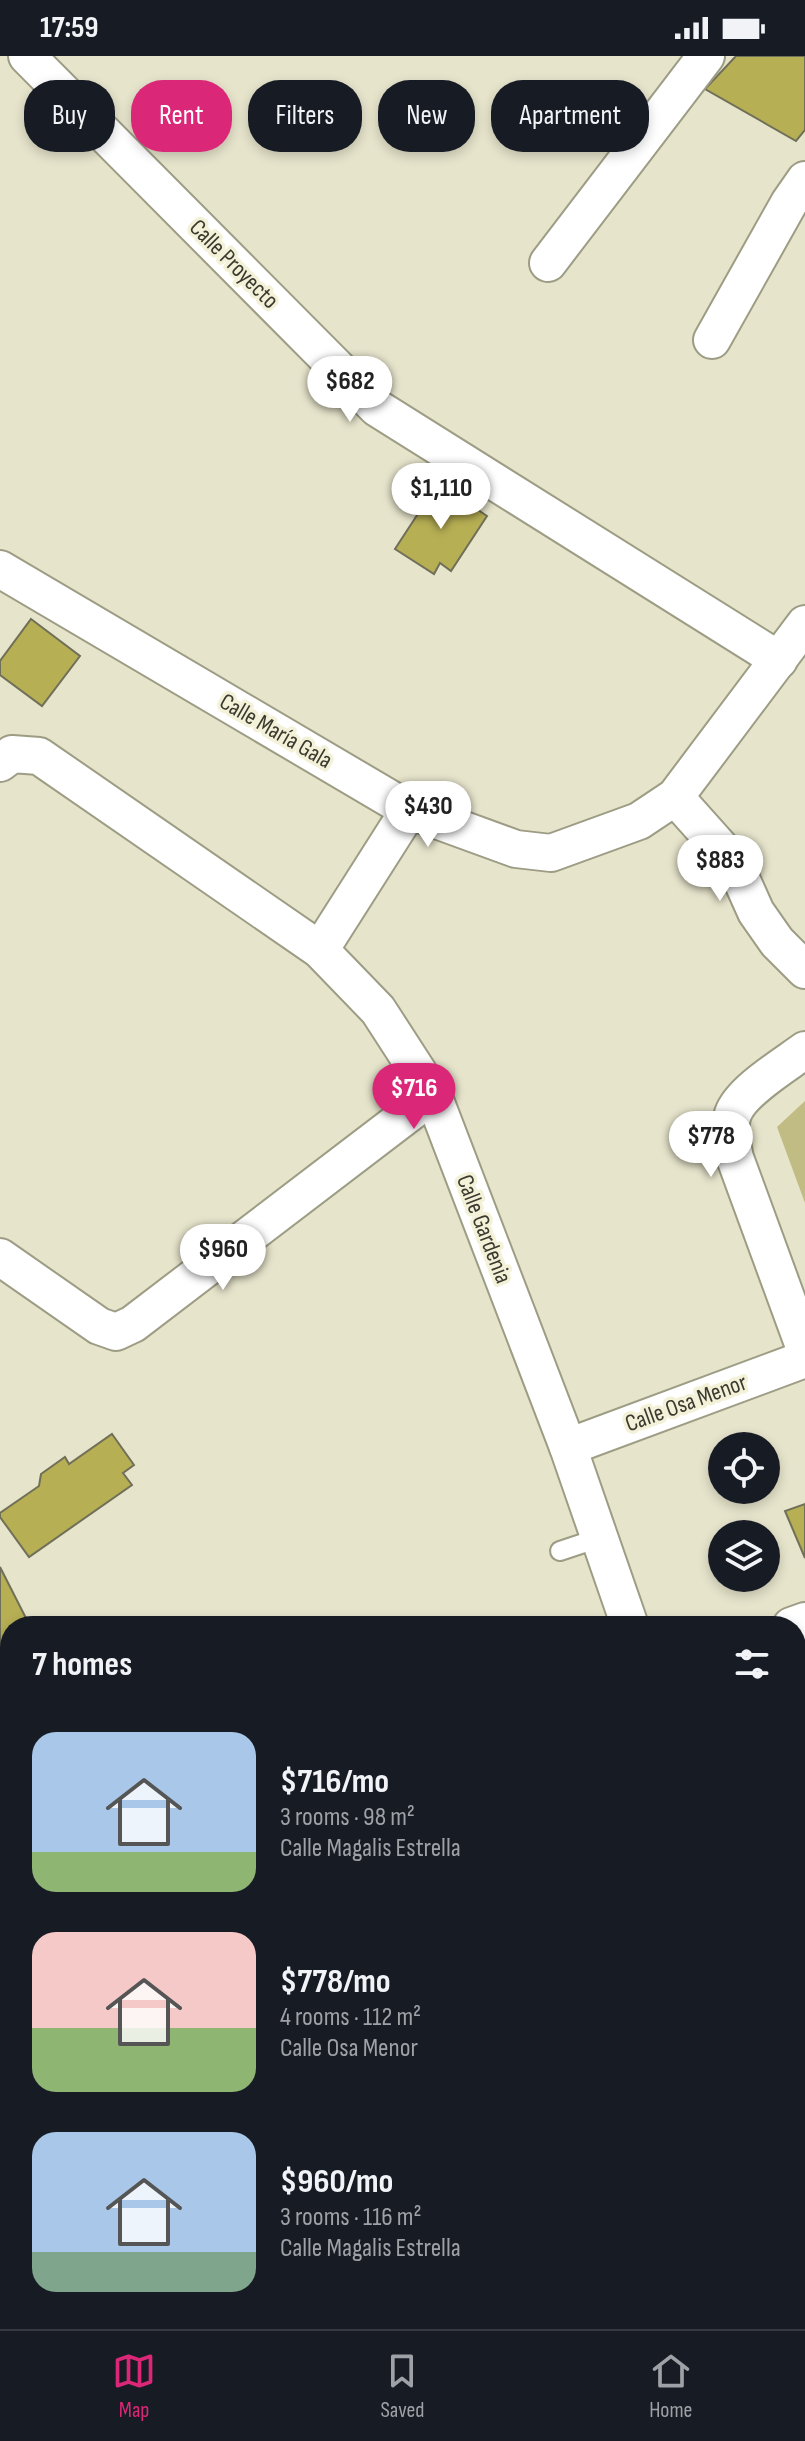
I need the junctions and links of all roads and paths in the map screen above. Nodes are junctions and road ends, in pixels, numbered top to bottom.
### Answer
1 (27, 56) edge
2 (706, 56) edge
3 (805, 180) edge
4 (548, 263) dead end
5 (712, 340) dead end
6 (0, 569) edge
7 (805, 624) edge
8 (779, 660) junction
9 (0, 763) edge
10 (675, 797) junction
11 (409, 810) junction
12 (320, 950) junction
13 (805, 970) edge
14 (805, 1050) edge
15 (433, 1095) junction
16 (0, 1257) edge
17 (805, 1349) edge
18 (805, 1359) edge
19 (568, 1447) junction
20 (599, 1538) junction
21 (560, 1551) dead end
22 (626, 1616) edge

1 - 8 street, Calle Proyecto
2 - 4 street
3 - 5 street
6 - 11 street, Calle María Gala
7 - 8 street, Calle María Gala
8 - 10 street, Calle María Gala
9 - 12 street, Calle Gardenia
10 - 11 street, Calle María Gala
10 - 13 street
11 - 12 street
12 - 15 street, Calle Gardenia
14 - 17 street
15 - 16 street
15 - 19 street, Calle Gardenia
18 - 19 street, Calle Osa Menor
19 - 20 street, Calle Gardenia
20 - 21 lane
20 - 22 street, Calle Gardenia

